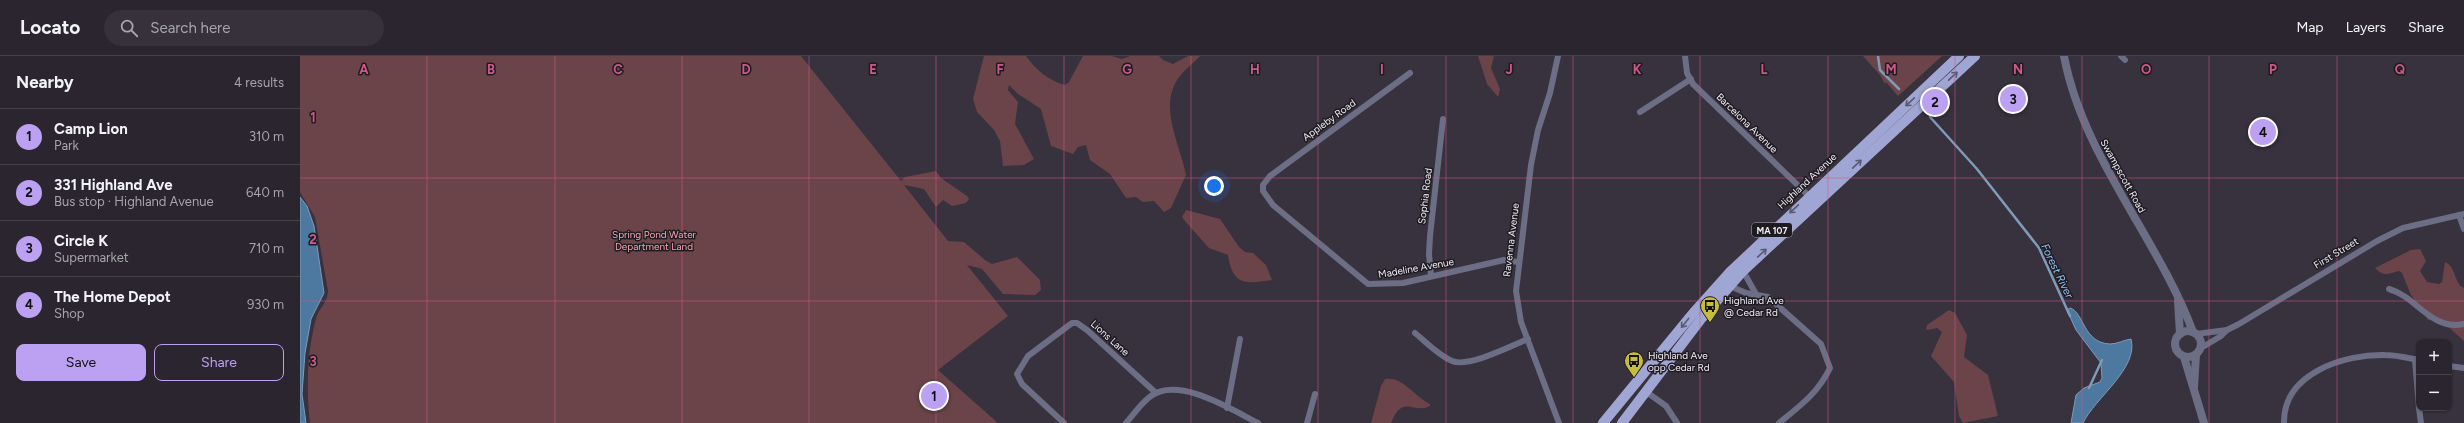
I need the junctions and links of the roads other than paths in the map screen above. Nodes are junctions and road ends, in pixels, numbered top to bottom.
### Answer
1 (1558, 56) edge
2 (1685, 56) edge
3 (1959, 56) edge
4 (1975, 56) edge
5 (2064, 56) edge
6 (1410, 73) dead end
7 (1691, 79) junction
8 (1640, 112) dead end
9 (1443, 119) dead end
10 (1263, 185) joint
11 (1809, 196) junction
12 (2461, 214) edge
13 (2464, 229) edge
14 (1518, 262) junction
15 (1743, 271) junction
16 (1431, 276) junction
17 (1730, 286) junction
18 (2389, 289) dead end
19 (1756, 294) junction
20 (2178, 300) junction
21 (2464, 324) edge
22 (2227, 330) junction
23 (1415, 333) dead end
24 (2194, 333) junction
25 (2180, 334) junction
26 (1240, 339) dead end
27 (1528, 339) junction
28 (2198, 352) junction
29 (2184, 357) junction
30 (2416, 360) edge
31 (2452, 366) edge
32 (2464, 368) edge
33 (2194, 390) junction
34 (1645, 391) junction
35 (1156, 393) junction
36 (1315, 394) dead end
37 (1227, 408) junction
38 (2419, 411) edge
39 (1247, 421) edge
40 (1064, 423) edge
41 (1126, 423) edge
42 (1258, 423) edge
43 (1307, 423) edge
44 (1559, 423) edge
45 (1603, 423) edge
46 (1622, 423) edge
47 (1677, 423) edge
48 (1780, 423) edge
49 (2204, 423) edge
50 (2284, 423) edge
51 (2421, 423) edge

1 - 14 street, Ravenna Avenue
2 - 7 street, Barcelona Avenue
3 -> 11 main road, Highland Avenue / MA 107
15 -> 4 main road, MA 107
5 - 20 street, Swampscott Road
6 - 10 street, Appleby Road
7 - 8 street
7 - 11 street, Barcelona Avenue
9 - 16 street, Sophia Road
10 - 16 street, Madeline Avenue
11 -> 45 main road, Highland Avenue / MA 107
12 - 13 street
12 - 22 street, First Street
14 - 16 street, Madeline Avenue
14 - 27 street, Ravenna Avenue
15 - 17 main road, MA 107
15 - 19 street
17 - 19 street
17 - 34 main road, MA 107
18 - 21 street
19 - 48 street
20 - 24 street, Swampscott Road
20 - 25 street, Swampscott Road
22 - 24 street, First Street
22 - 28 street, First Street
23 - 27 street
24 - 25 street
24 - 28 street
25 - 29 street
26 - 37 street
27 - 44 street, Ravenna Avenue
28 - 29 street
28 - 33 street
29 - 33 street
30 - 50 street
31 - 32 street
33 - 49 street
34 - 46 main road, MA 107
34 - 47 street
35 - 37 street
35 - 40 street, Lions Lane
35 - 41 street
36 - 43 street
37 - 39 street
38 - 51 street
39 - 42 street

